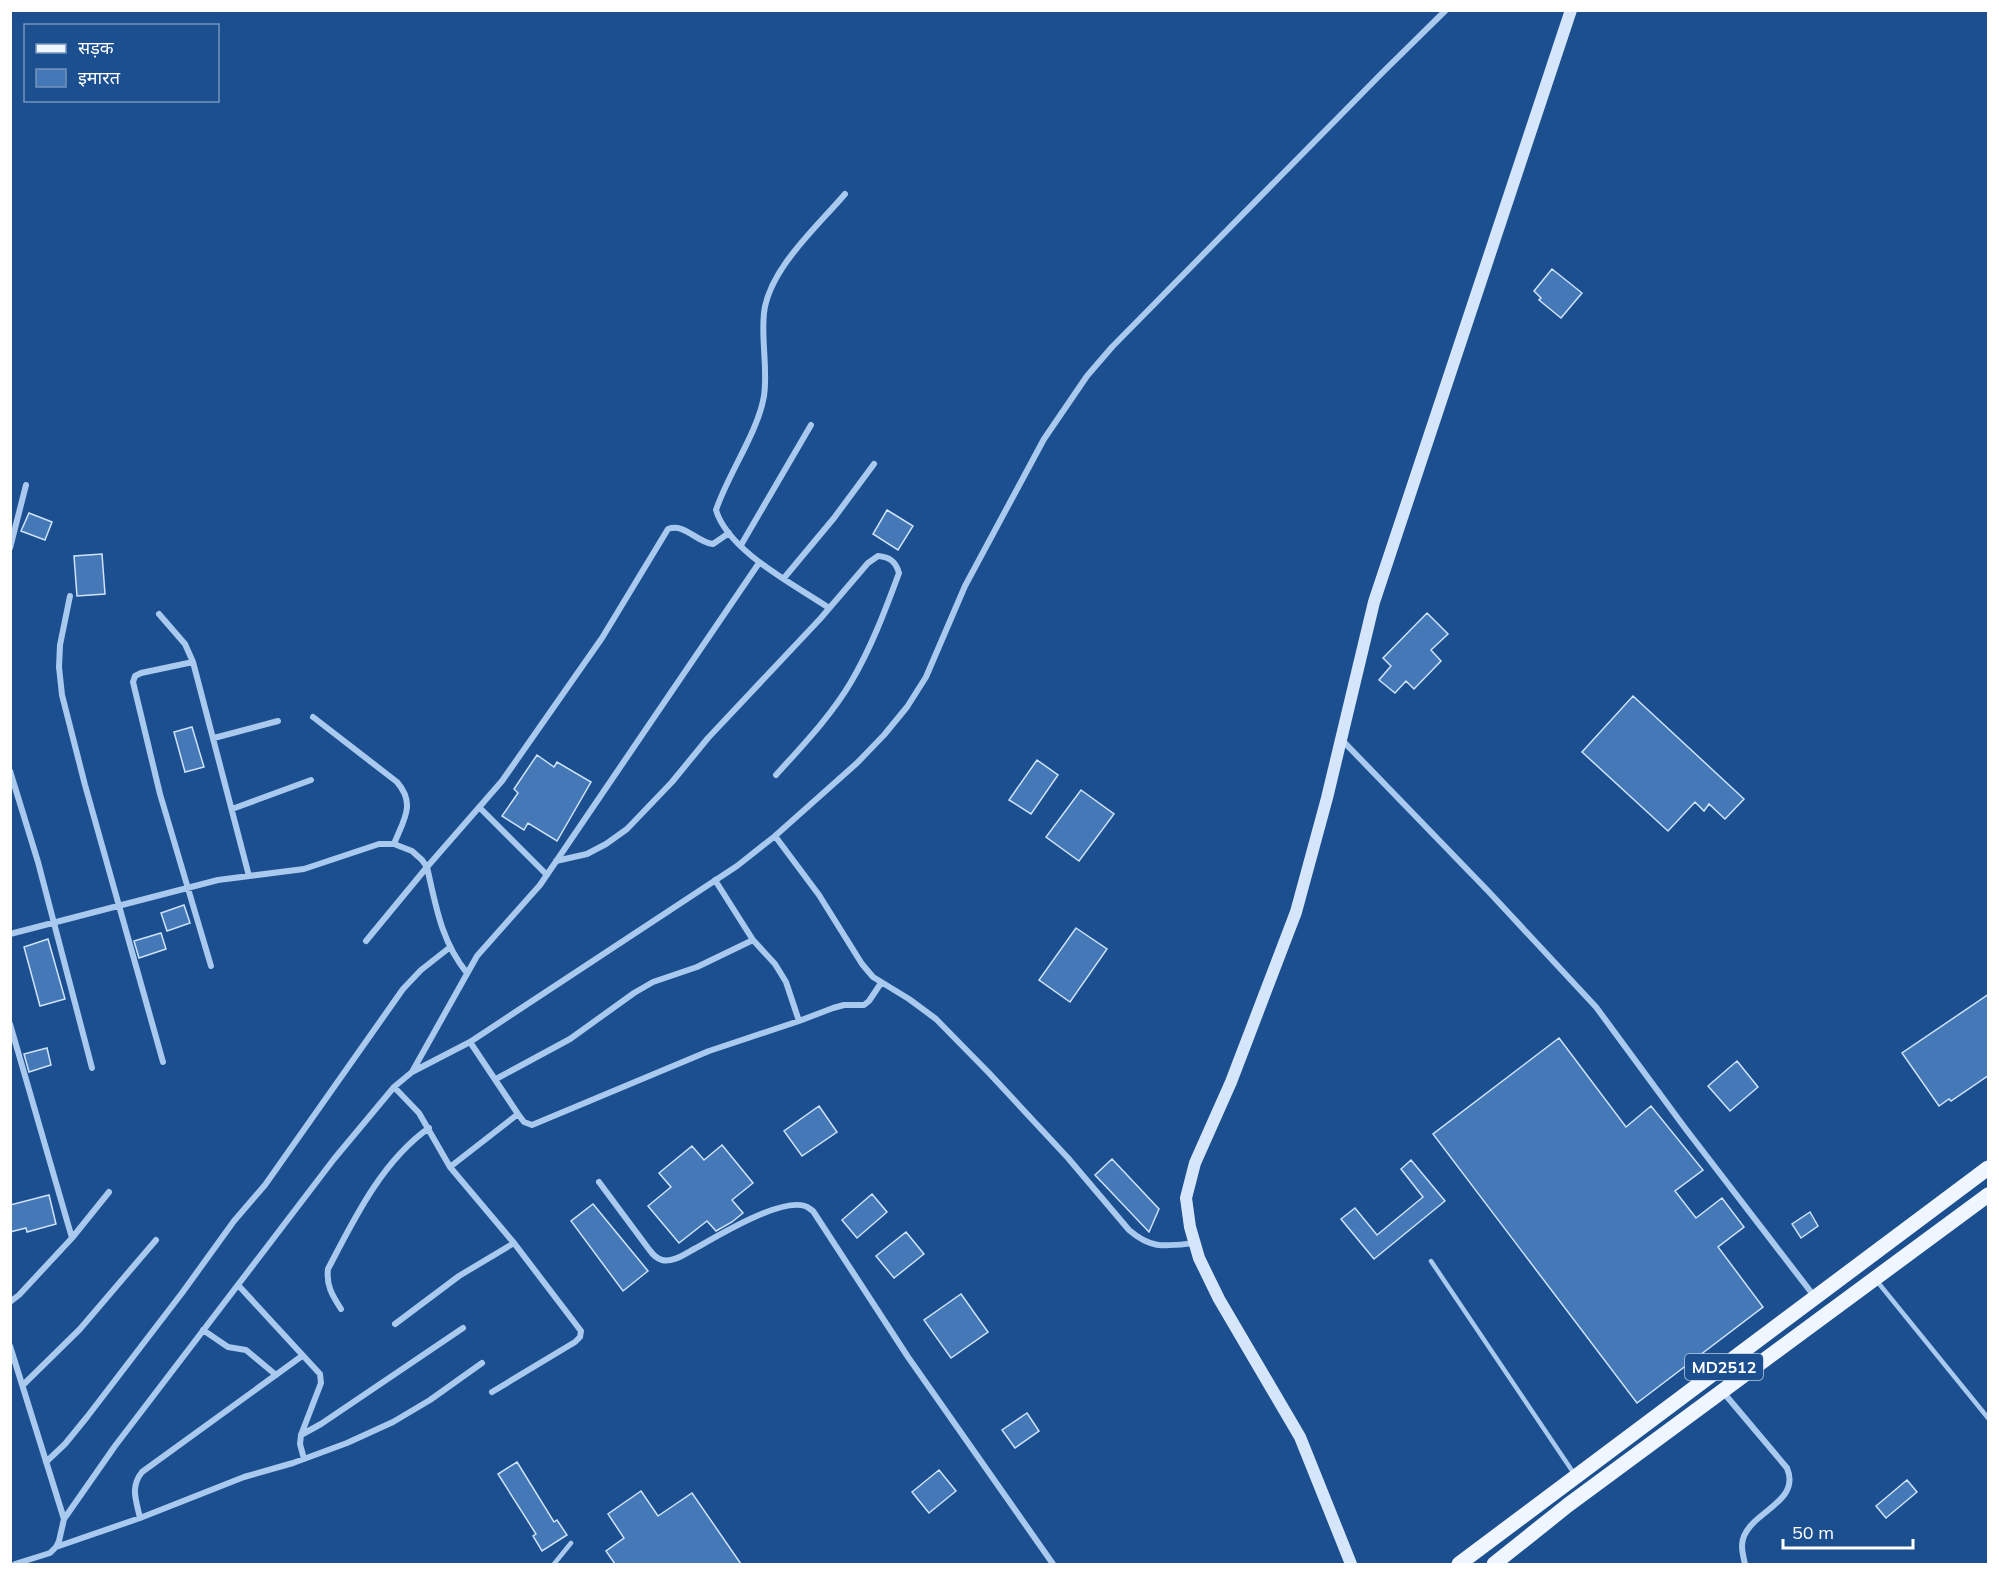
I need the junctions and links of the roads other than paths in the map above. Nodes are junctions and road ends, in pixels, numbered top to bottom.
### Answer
1 (1446, 10) edge
2 (1571, 10) edge
3 (845, 194) dead end
4 (811, 425) dead end
5 (874, 464) dead end
6 (26, 485) dead end
7 (729, 533) junction
8 (741, 545) junction
9 (10, 548) edge
10 (759, 563) junction
11 (784, 578) junction
12 (70, 596) dead end
13 (830, 608) junction
14 (159, 614) dead end
15 (193, 662) junction
16 (313, 717) dead end
17 (278, 721) dead end
18 (214, 738) junction
19 (1341, 740) junction
20 (10, 771) edge
21 (776, 775) dead end
22 (311, 780) dead end
23 (479, 807) junction
24 (232, 810) junction
25 (774, 836) junction
26 (394, 844) junction
27 (556, 861) junction
28 (427, 867) junction
29 (547, 875) junction
30 (249, 876) junction
31 (715, 880) junction
32 (188, 888) junction
33 (119, 905) junction
34 (53, 922) junction
35 (10, 934) edge
36 (753, 940) junction
37 (366, 941) dead end
38 (449, 948) junction
39 (211, 966) dead end
40 (467, 973) junction
41 (881, 983) junction
42 (799, 1021) junction
43 (10, 1024) edge
44 (470, 1042) junction
45 (163, 1062) dead end
46 (92, 1068) dead end
47 (412, 1072) junction
48 (496, 1079) junction
49 (394, 1087) junction
50 (518, 1114) junction
51 (429, 1128) junction
52 (450, 1167) junction
53 (1989, 1168) edge
54 (599, 1182) dead end
55 (109, 1192) dead end
56 (1989, 1195) edge
57 (72, 1238) junction
58 (156, 1240) dead end
59 (514, 1243) junction
60 (1195, 1243) junction
61 (1431, 1261) dead end
62 (1875, 1279) junction
63 (238, 1285) junction
64 (1816, 1299) junction
65 (10, 1302) edge
66 (341, 1309) dead end
67 (395, 1324) dead end
68 (463, 1328) dead end
69 (203, 1330) junction
70 (10, 1346) edge
71 (302, 1356) junction
72 (482, 1363) dead end
73 (276, 1375) junction
74 (22, 1384) junction
75 (492, 1392) dead end
76 (1722, 1392) junction
77 (1989, 1418) edge
78 (301, 1435) junction
79 (304, 1459) junction
80 (46, 1462) junction
81 (1577, 1477) junction
82 (140, 1518) junction
83 (64, 1519) junction
84 (571, 1543) dead end
85 (56, 1547) junction
86 (15, 1564) edge
87 (554, 1564) edge
88 (1053, 1564) edge
89 (1352, 1564) edge
90 (1459, 1564) edge
91 (1494, 1564) edge
92 (1745, 1564) edge

1 - 25 street
2 - 19 street
3 - 7 street
4 - 8 street
5 - 11 street
6 - 9 street
7 - 8 street
7 - 23 street
8 - 10 street
10 - 11 street
10 - 27 street
11 - 13 street
12 - 33 street
13 - 21 street
13 - 27 street
14 - 15 street
15 - 18 street
15 - 32 street
16 - 26 street
17 - 18 street
18 - 24 street
19 - 60 street
19 - 64 street
20 - 34 street
22 - 24 street
23 - 28 street
23 - 29 street
24 - 30 street
25 - 31 street
25 - 41 street
26 - 28 street
26 - 30 street
27 - 29 street
28 - 37 street
28 - 38 street
29 - 40 street
30 - 32 street
31 - 36 street
31 - 44 street
32 - 33 street
32 - 39 street
33 - 34 street
33 - 45 street
34 - 35 street
34 - 46 street
36 - 42 street
36 - 48 street
38 - 40 street
38 - 80 street
40 - 47 street
41 - 42 street
41 - 60 street
42 - 50 street
43 - 57 street
44 - 47 street
44 - 48 street
47 - 49 street
48 - 50 street
49 - 51 street
49 - 63 street
50 - 52 street
51 - 52 street
51 - 66 street
52 - 59 street
53 - 64 main road, MD2512
54 - 88 street
55 - 57 street
56 - 62 main road, MD2512
57 - 65 street
58 - 74 street
59 - 67 street
59 - 75 street
60 - 89 street
61 - 81 lane
62 - 76 main road, MD2512
62 - 77 lane
63 - 69 street
63 - 71 street
64 - 81 main road, MD2512
68 - 78 street
69 - 73 street
69 - 83 street
70 - 74 street
71 - 73 street
71 - 78 street
72 - 79 street
73 - 82 street
74 - 80 street
76 - 91 main road, MD2512
76 - 92 street
78 - 79 street
79 - 82 street
80 - 83 street
81 - 90 main road, MD2512
82 - 85 street
83 - 85 street
84 - 87 lane
85 - 86 street

